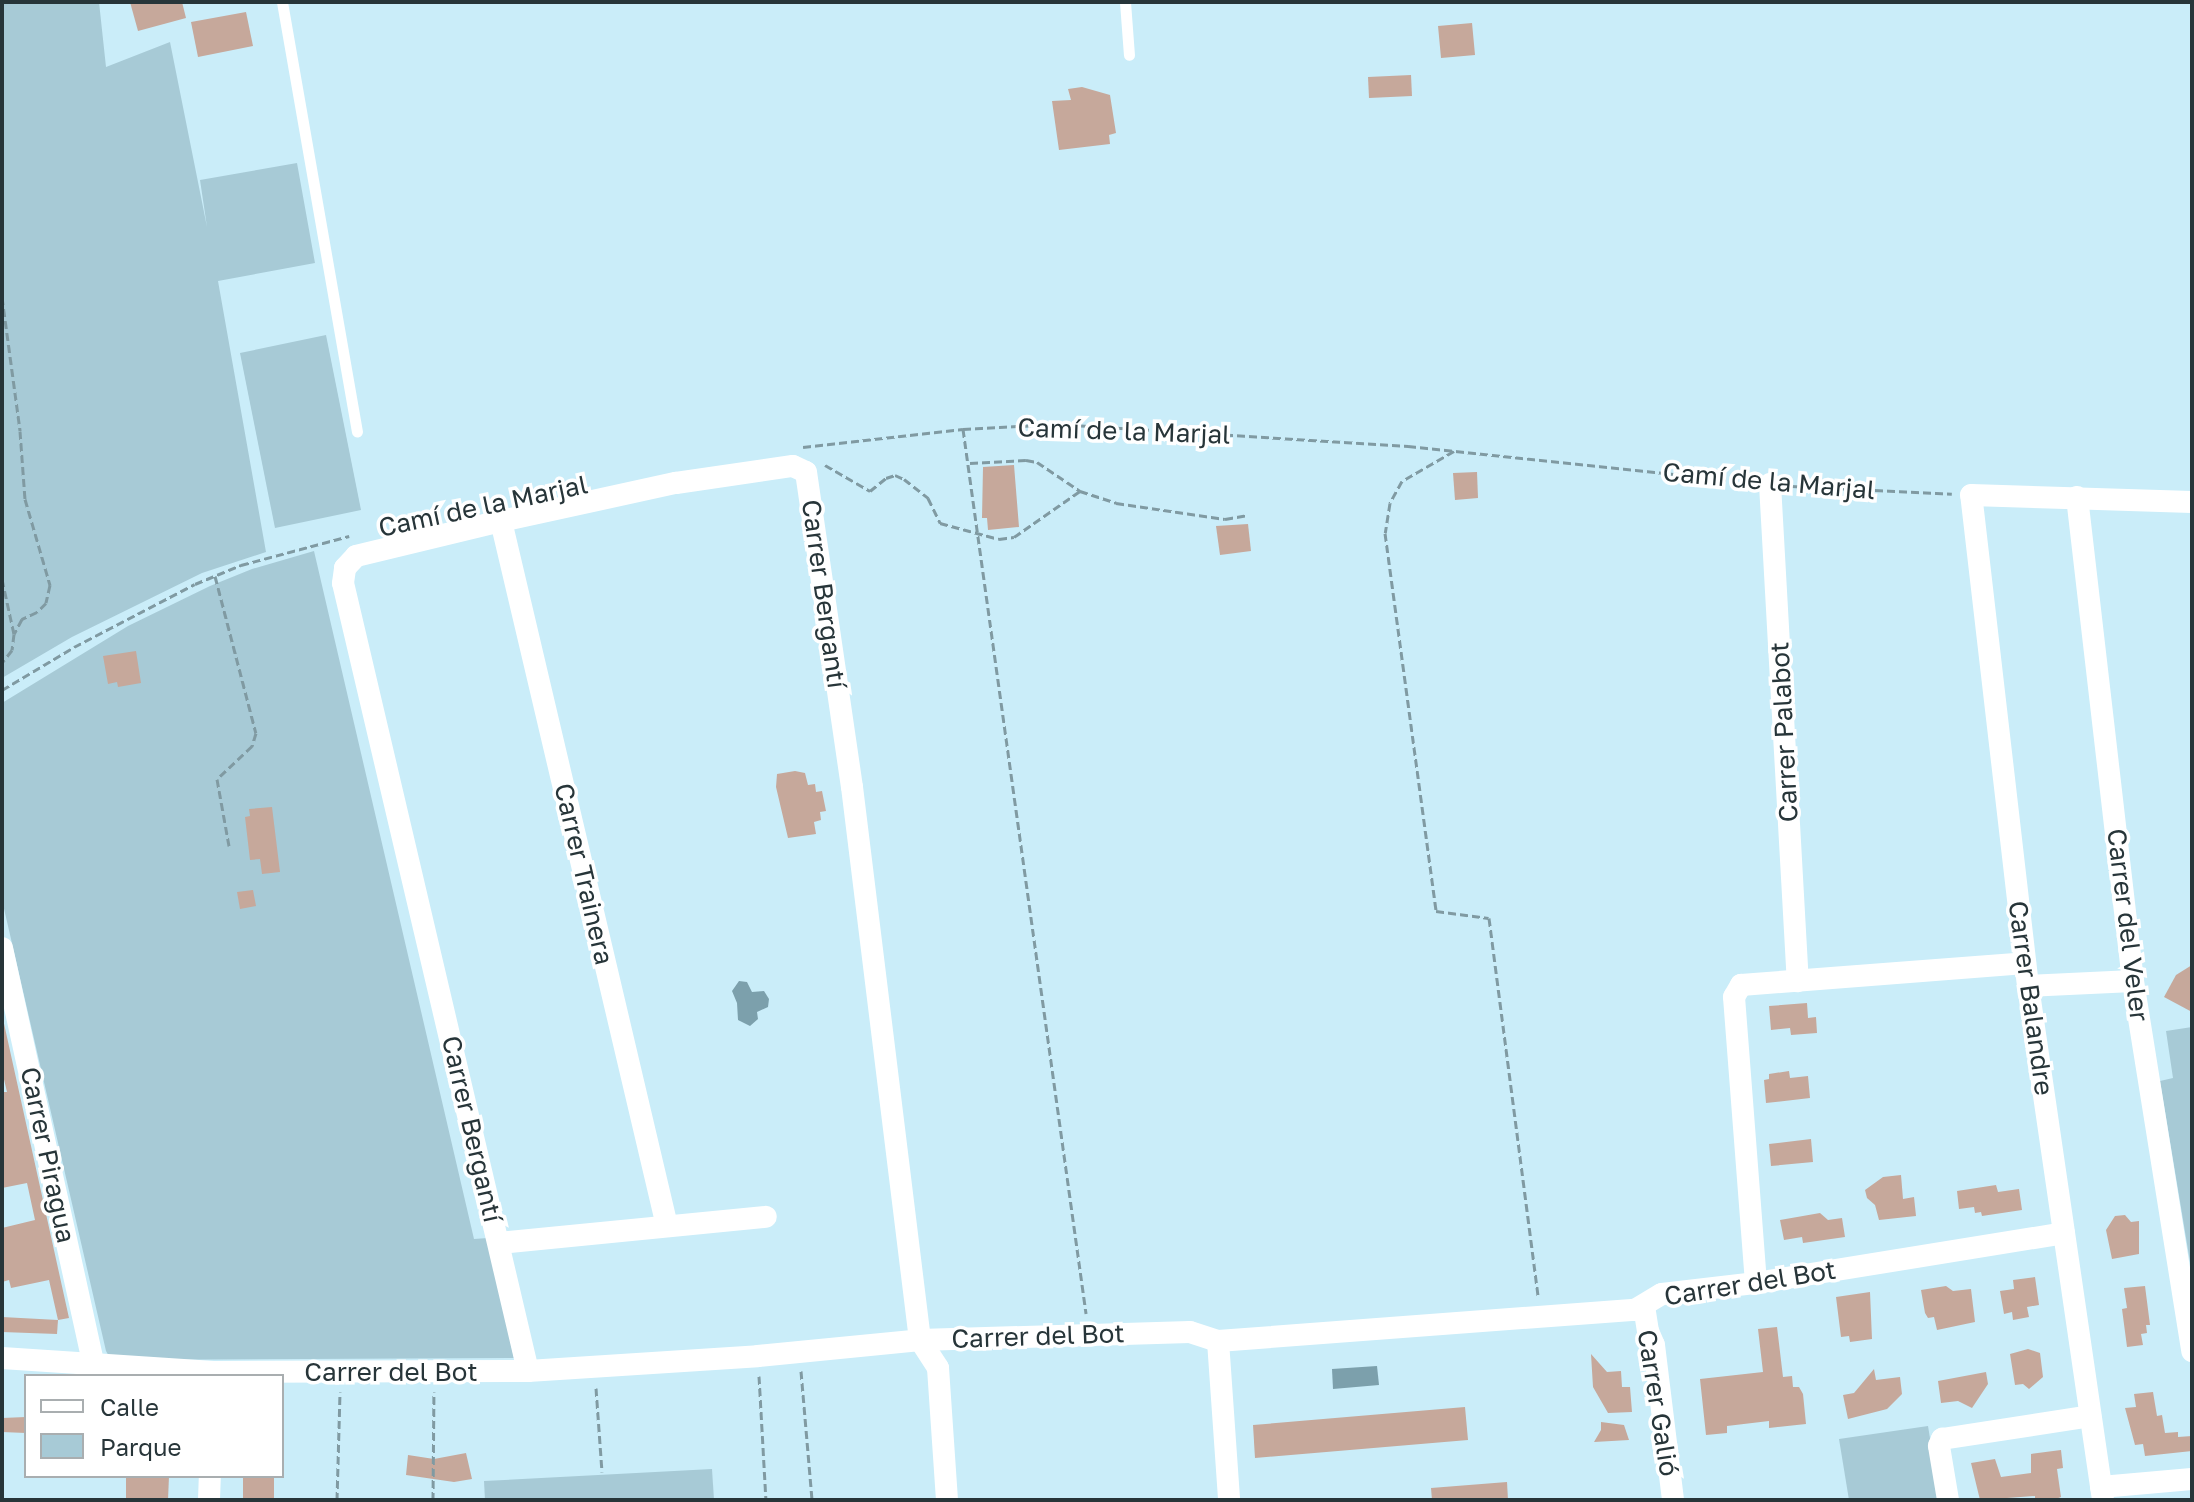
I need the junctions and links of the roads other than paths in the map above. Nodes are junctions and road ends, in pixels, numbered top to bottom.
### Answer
1 (282, 2) edge
2 (1125, 2) edge
3 (1129, 55) dead end
4 (357, 431) dead end
5 (1770, 484) road end
6 (2077, 497) junction
7 (2192, 502) edge
8 (501, 521) junction
9 (2, 948) edge
10 (2026, 975) junction
11 (1798, 981) junction
12 (2133, 981) junction
13 (766, 1217) dead end
14 (667, 1226) junction
15 (2064, 1233) junction
16 (499, 1243) junction
17 (1756, 1283) junction
18 (1644, 1306) junction
19 (920, 1340) junction
20 (1218, 1341) junction
21 (2192, 1351) edge
22 (2, 1358) edge
23 (93, 1363) junction
24 (528, 1371) junction
25 (214, 1374) edge
26 (2090, 1416) junction
27 (210, 1478) edge
28 (2192, 1479) edge
29 (2102, 1494) edge
30 (209, 1500) edge
31 (947, 1500) edge
32 (1229, 1500) edge
33 (1673, 1500) edge
34 (1948, 1500) edge

1 - 4 lane
2 - 3 lane
5 - 11 street, Carrer Palabot
6 - 7 street
6 - 10 street, Carrer Balandre
6 - 12 street, Carrer del Veler
8 - 14 street, Carrer Trainera
8 - 16 street, Carrer Bergantí
8 - 19 street, Carrer Bergantí
9 - 23 street, Carrer Piragua
10 - 11 street
10 - 12 street
10 - 15 street, Carrer Balandre
11 - 17 street
12 - 21 street, Carrer del Veler
13 - 14 street
14 - 16 street
15 - 17 street, Carrer del Bot
15 - 26 street, Carrer Balandre
16 - 24 street, Carrer Bergantí
17 - 18 street, Carrer del Bot
18 - 20 street, Carrer del Bot
18 - 33 street, Carrer Galió
19 - 20 street, Carrer del Bot
19 - 24 street, Carrer del Bot
19 - 31 street
20 - 32 street
22 - 23 street, Carrer del Bot
23 - 25 street, Carrer del Bot
24 - 25 street, Carrer del Bot
26 - 29 street, Carrer Balandre
26 - 34 street
27 - 30 street
28 - 29 street

